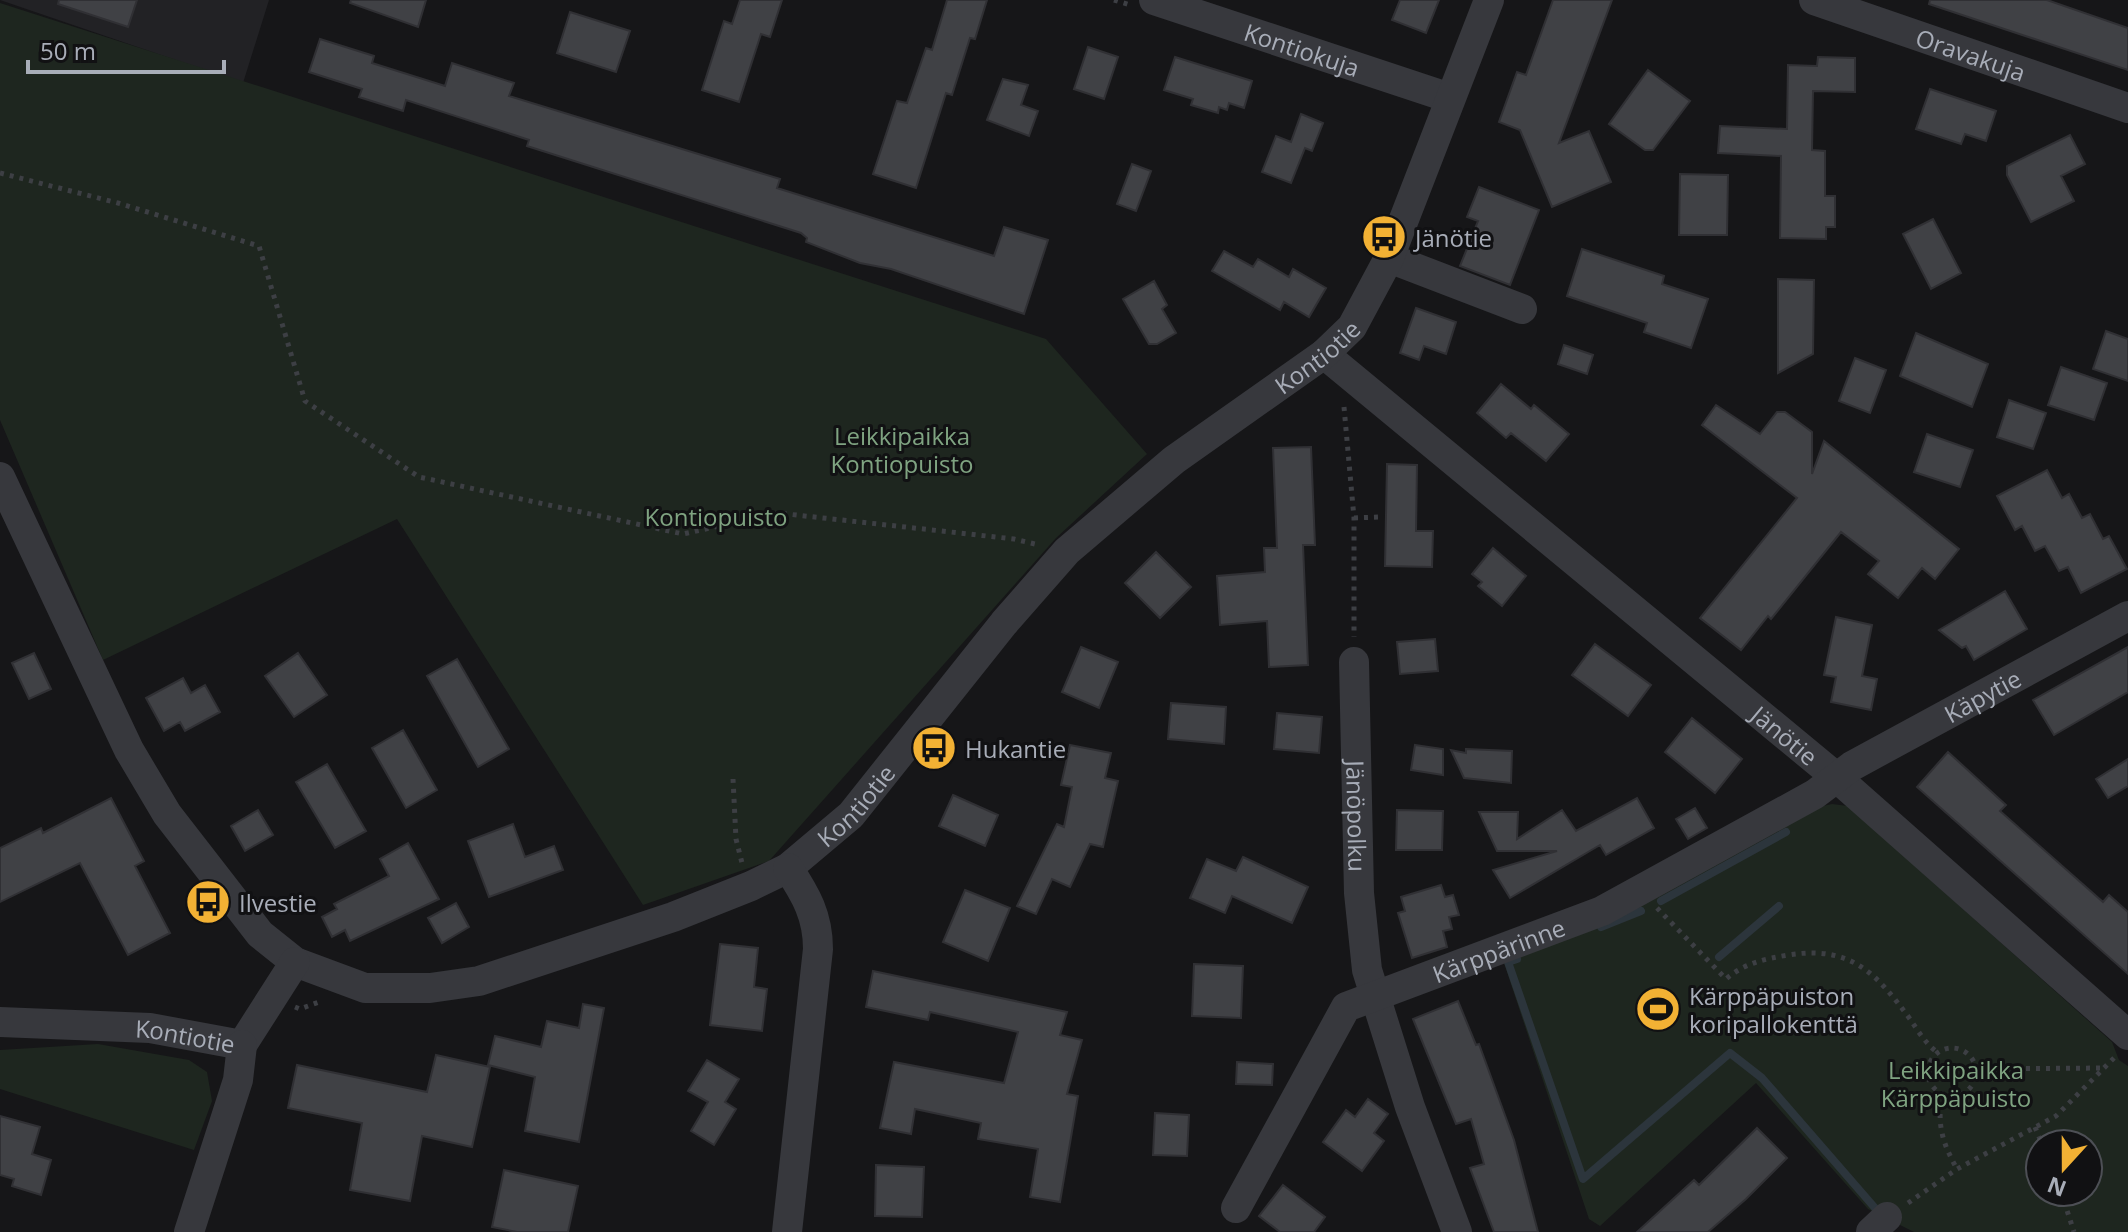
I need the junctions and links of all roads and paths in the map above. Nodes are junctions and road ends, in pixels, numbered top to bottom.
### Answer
1 (1154, 0) edge
2 (1489, 0) edge
3 (1814, 0) edge
4 (1450, 98) junction
5 (2128, 108) edge
6 (0, 173) edge
7 (1389, 258) junction
8 (1522, 309) dead end
9 (1324, 354) junction
10 (1356, 382) junction
11 (0, 477) edge
12 (1379, 517) dead end
13 (1354, 518) junction
14 (1014, 539) dead end
15 (2128, 616) edge
16 (1354, 662) joint
17 (1836, 777) junction
18 (733, 779) dead end
19 (788, 868) junction
20 (751, 886) junction
21 (1639, 890) junction
22 (295, 962) junction
23 (276, 997) junction
24 (1373, 999) junction
25 (327, 1000) dead end
26 (0, 1022) edge
27 (2124, 1044) edge
28 (242, 1045) junction
29 (1937, 1052) junction
30 (2104, 1068) junction
31 (1976, 1069) junction
32 (1942, 1094) junction
33 (2035, 1127) joint
34 (1957, 1169) junction
35 (1236, 1208) dead end
36 (2066, 1208) edge
37 (1879, 1225) edge
38 (189, 1232) edge
39 (787, 1232) edge
40 (1457, 1232) edge
41 (2074, 1232) edge

1 - 4 street, Kontiokuja
2 - 4 street, Kontiotie
3 - 5 street, Oravakuja
4 - 7 street, Kontiotie
6 - 14 path
7 - 8 street
7 - 9 street, Kontiotie
9 - 10 street, Jänötie
9 - 19 street, Kontiotie
10 - 13 path
10 - 17 street, Jänötie
11 - 22 street
12 - 13 path
13 - 16 path
15 - 17 street, Käpytie
16 - 24 street, Jänöpolku
17 - 21 street, Kärppärinne
17 - 27 street, Jänötie
18 - 20 path
19 - 20 street, Kontiotie
19 - 39 street
20 - 22 street, Kontiotie
21 - 24 street, Kärppärinne
21 - 29 path
22 - 23 street, Kontiotie
23 - 25 path
23 - 28 street, Kontiotie
24 - 35 street
24 - 40 street
26 - 28 street, Kontiotie
27 - 30 path
28 - 38 street
29 - 31 path
29 - 32 path
30 - 31 path
30 - 33 path
31 - 32 path
32 - 34 path
33 - 34 path
34 - 37 path
36 - 41 path

